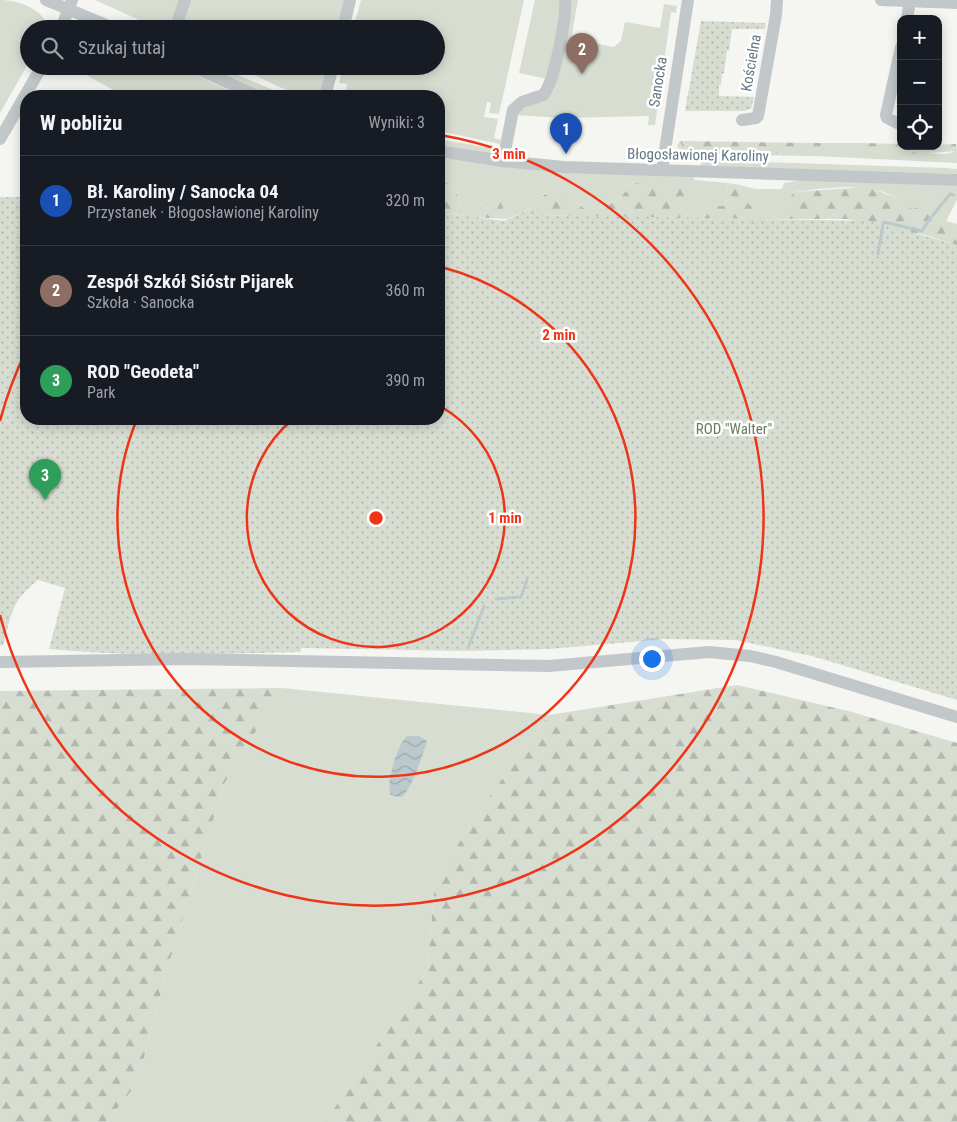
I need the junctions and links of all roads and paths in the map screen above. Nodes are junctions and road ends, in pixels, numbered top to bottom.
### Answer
1 (46, 0) edge
2 (185, 0) edge
3 (350, 0) edge
4 (565, 0) edge
5 (688, 0) edge
6 (777, 0) edge
7 (881, 0) edge
8 (910, 0) edge
9 (957, 3) edge
10 (71, 4) edge
11 (908, 15) edge
12 (65, 20) edge
13 (100, 20) edge
14 (178, 20) edge
15 (345, 20) edge
16 (898, 60) edge
17 (37, 75) edge
18 (212, 75) edge
19 (331, 75) edge
20 (28, 90) edge
21 (244, 90) edge
22 (327, 90) edge
23 (20, 105) edge
24 (742, 120) dead end
25 (897, 123) edge
26 (0, 140) edge
27 (445, 152) edge
28 (503, 161) junction
29 (662, 170) junction
30 (957, 180) edge
31 (0, 662) edge
32 (957, 717) edge

1 - 10 street
2 - 14 street
3 - 15 street
4 - 28 street
5 - 29 street, Sanocka
6 - 24 street, Kościelna
7 - 8 street
8 - 9 street
8 - 11 street
10 - 12 street
10 - 13 street
16 - 25 street
17 - 20 street
18 - 21 street
19 - 22 street
23 - 26 street
27 - 28 street, Błogosławionej Karoliny
28 - 29 street, Błogosławionej Karoliny
29 - 30 street, Błogosławionej Karoliny
31 - 32 street

